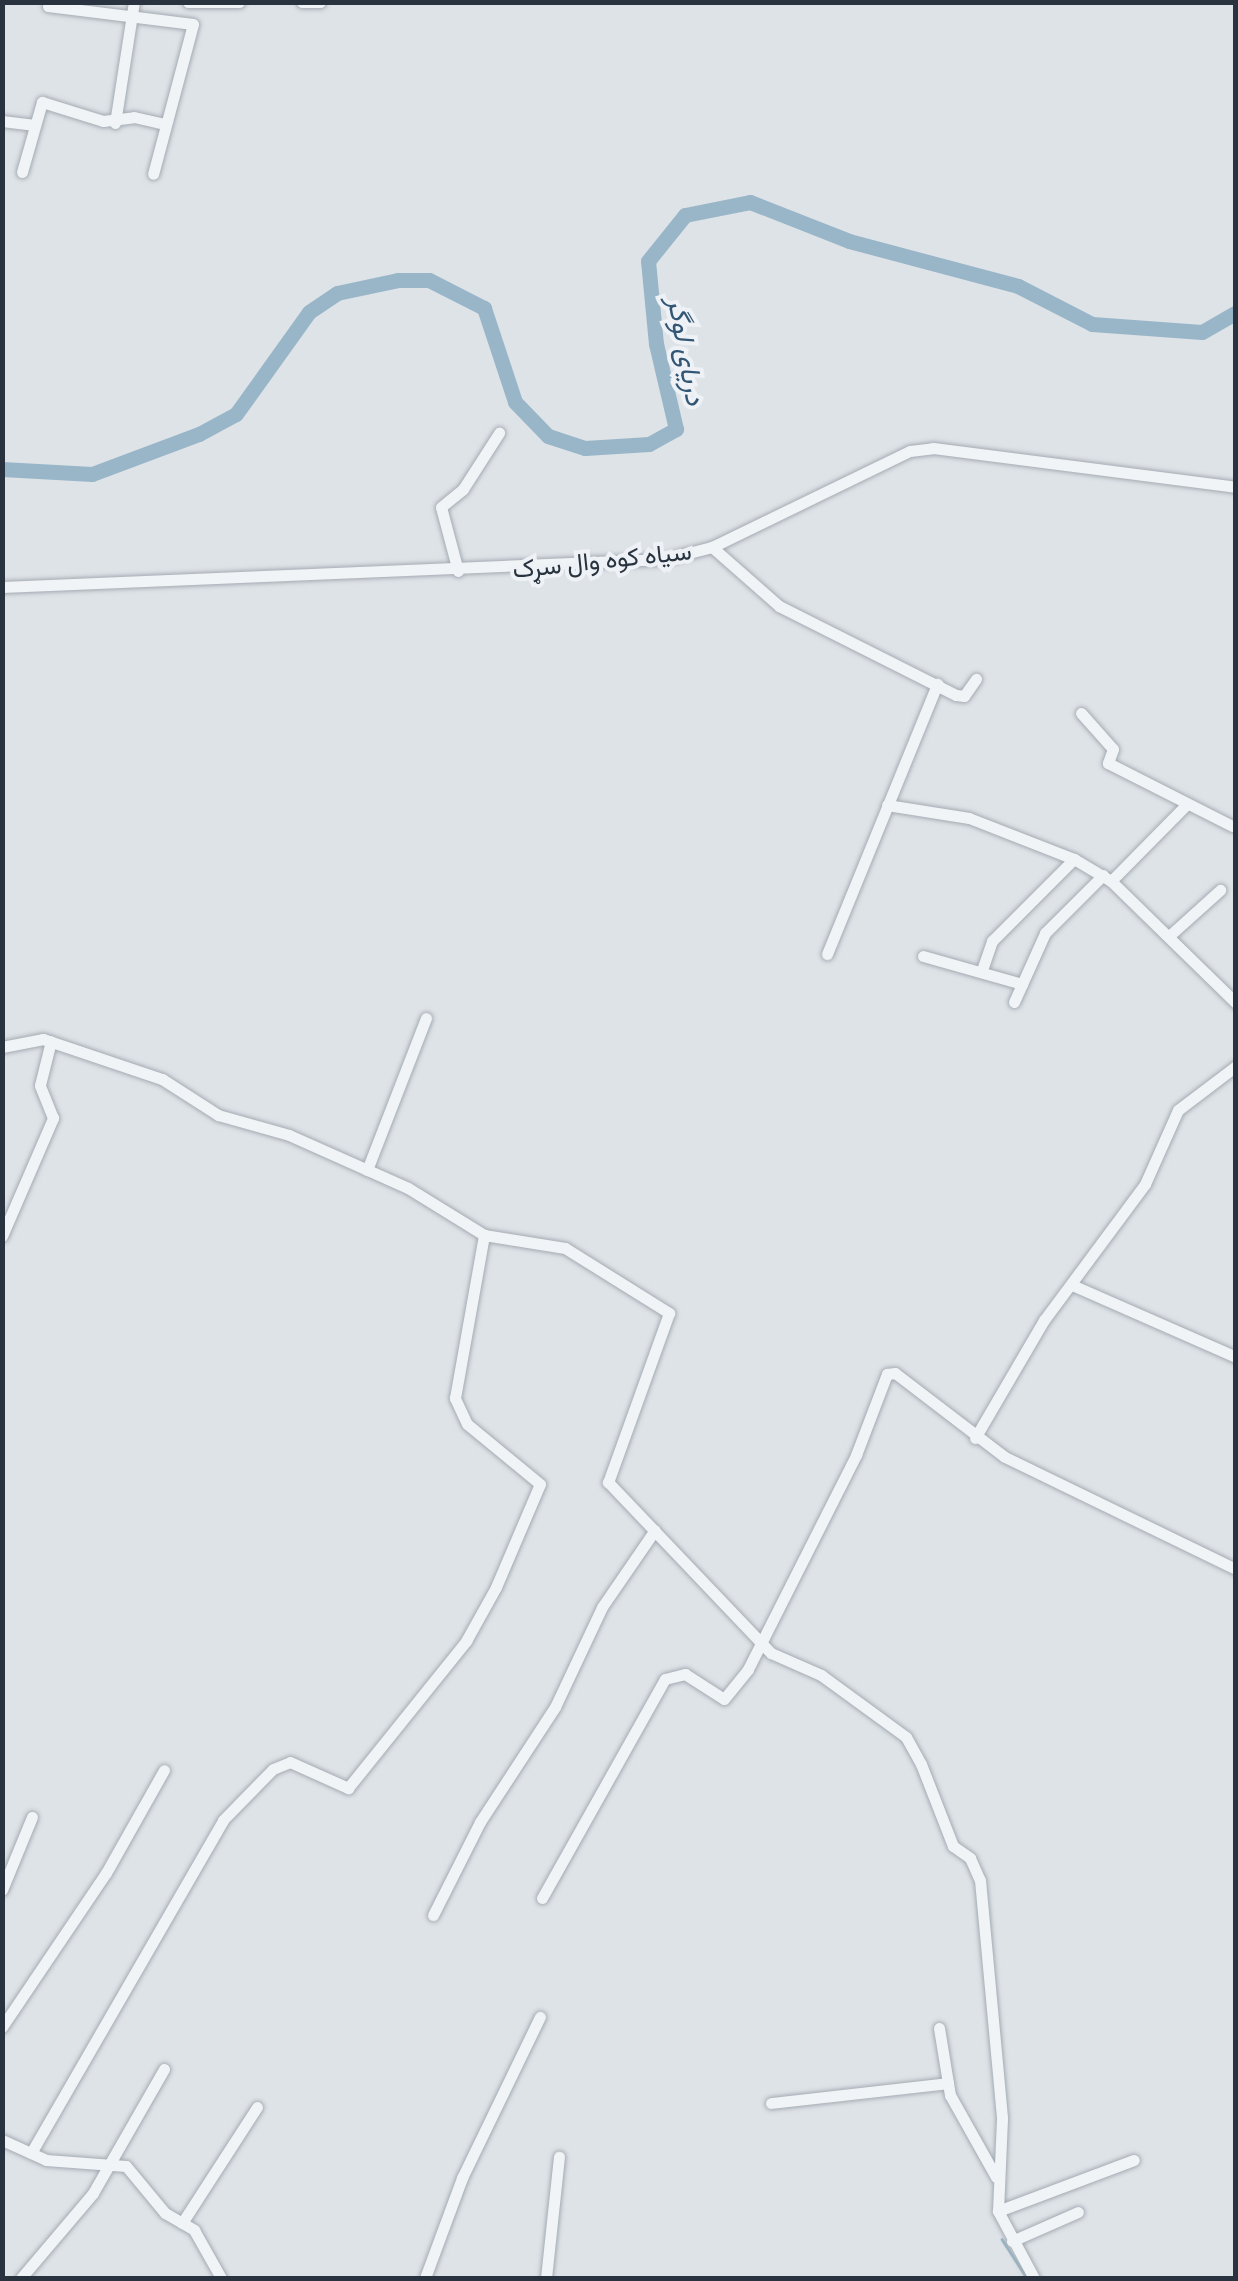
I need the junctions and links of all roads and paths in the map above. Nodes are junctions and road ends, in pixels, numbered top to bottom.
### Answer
1 (188, 2) edge
2 (238, 2) edge
3 (302, 2) edge
4 (320, 2) edge
5 (48, 6) dead end
6 (133, 9) edge
7 (2, 121) edge
8 (114, 123) junction
9 (164, 124) junction
10 (36, 125) junction
11 (22, 172) dead end
12 (153, 174) dead end
13 (499, 433) dead end
14 (1236, 488) edge
15 (712, 547) junction
16 (458, 571) junction
17 (2, 587) edge
18 (976, 679) dead end
19 (938, 684) junction
20 (1080, 713) dead end
21 (887, 805) junction
22 (1186, 805) junction
23 (1232, 826) dead end
24 (1074, 858) junction
25 (1107, 878) junction
26 (1220, 890) dead end
27 (1169, 936) junction
28 (827, 954) dead end
29 (923, 956) dead end
30 (982, 970) junction
31 (1022, 984) junction
32 (1014, 1002) dead end
33 (1236, 1003) edge
34 (426, 1018) dead end
35 (51, 1041) junction
36 (2, 1046) edge
37 (1236, 1066) edge
38 (367, 1170) junction
39 (484, 1235) junction
40 (2, 1236) edge
41 (1072, 1285) junction
42 (1236, 1356) edge
43 (975, 1438) junction
44 (655, 1530) junction
45 (1236, 1569) edge
46 (762, 1637) junction
47 (164, 1770) dead end
48 (32, 1816) dead end
49 (2, 1890) edge
50 (542, 1898) dead end
51 (433, 1915) dead end
52 (540, 2017) dead end
53 (2, 2027) edge
54 (939, 2028) dead end
55 (164, 2069) dead end
56 (948, 2083) junction
57 (770, 2103) dead end
58 (257, 2107) dead end
59 (2, 2140) edge
60 (30, 2153) junction
61 (559, 2157) dead end
62 (1134, 2160) dead end
63 (109, 2162) junction
64 (996, 2177) junction
65 (998, 2211) junction
66 (1078, 2212) dead end
67 (182, 2224) junction
68 (1012, 2241) junction
69 (21, 2278) edge
70 (222, 2278) edge
71 (425, 2278) edge
72 (546, 2278) edge
73 (1034, 2278) edge

1 - 2 street
3 - 4 street
5 - 6 street
6 - 8 street
6 - 9 street
7 - 10 street
8 - 9 street
8 - 10 street
9 - 12 street
10 - 11 street
13 - 16 street
14 - 15 street, سیاه کوه وال سړک
15 - 16 street, سیاه کوه وال سړک
15 - 19 street
16 - 17 street, سیاه کوه وال سړک
18 - 19 street
19 - 21 street
20 - 22 street
21 - 24 street
21 - 28 street
22 - 23 street
22 - 25 street
24 - 25 street
24 - 30 street
25 - 27 street
25 - 31 street
26 - 27 street
27 - 33 street
29 - 30 street
30 - 31 street
31 - 32 street
34 - 38 street
35 - 36 street
35 - 38 street
35 - 40 street
37 - 41 street
38 - 39 street
39 - 44 street
39 - 60 street
41 - 42 street
41 - 43 street
43 - 45 street
43 - 46 street
44 - 46 street
44 - 51 street
46 - 50 street
46 - 64 street
47 - 53 street
48 - 49 street
52 - 71 street
54 - 56 street
55 - 63 street
56 - 57 street
56 - 64 street
58 - 67 street
59 - 60 street
60 - 63 street
61 - 72 street
62 - 65 street
63 - 67 street
63 - 69 street
64 - 65 street
65 - 68 street
66 - 68 street
67 - 70 street
68 - 73 street

